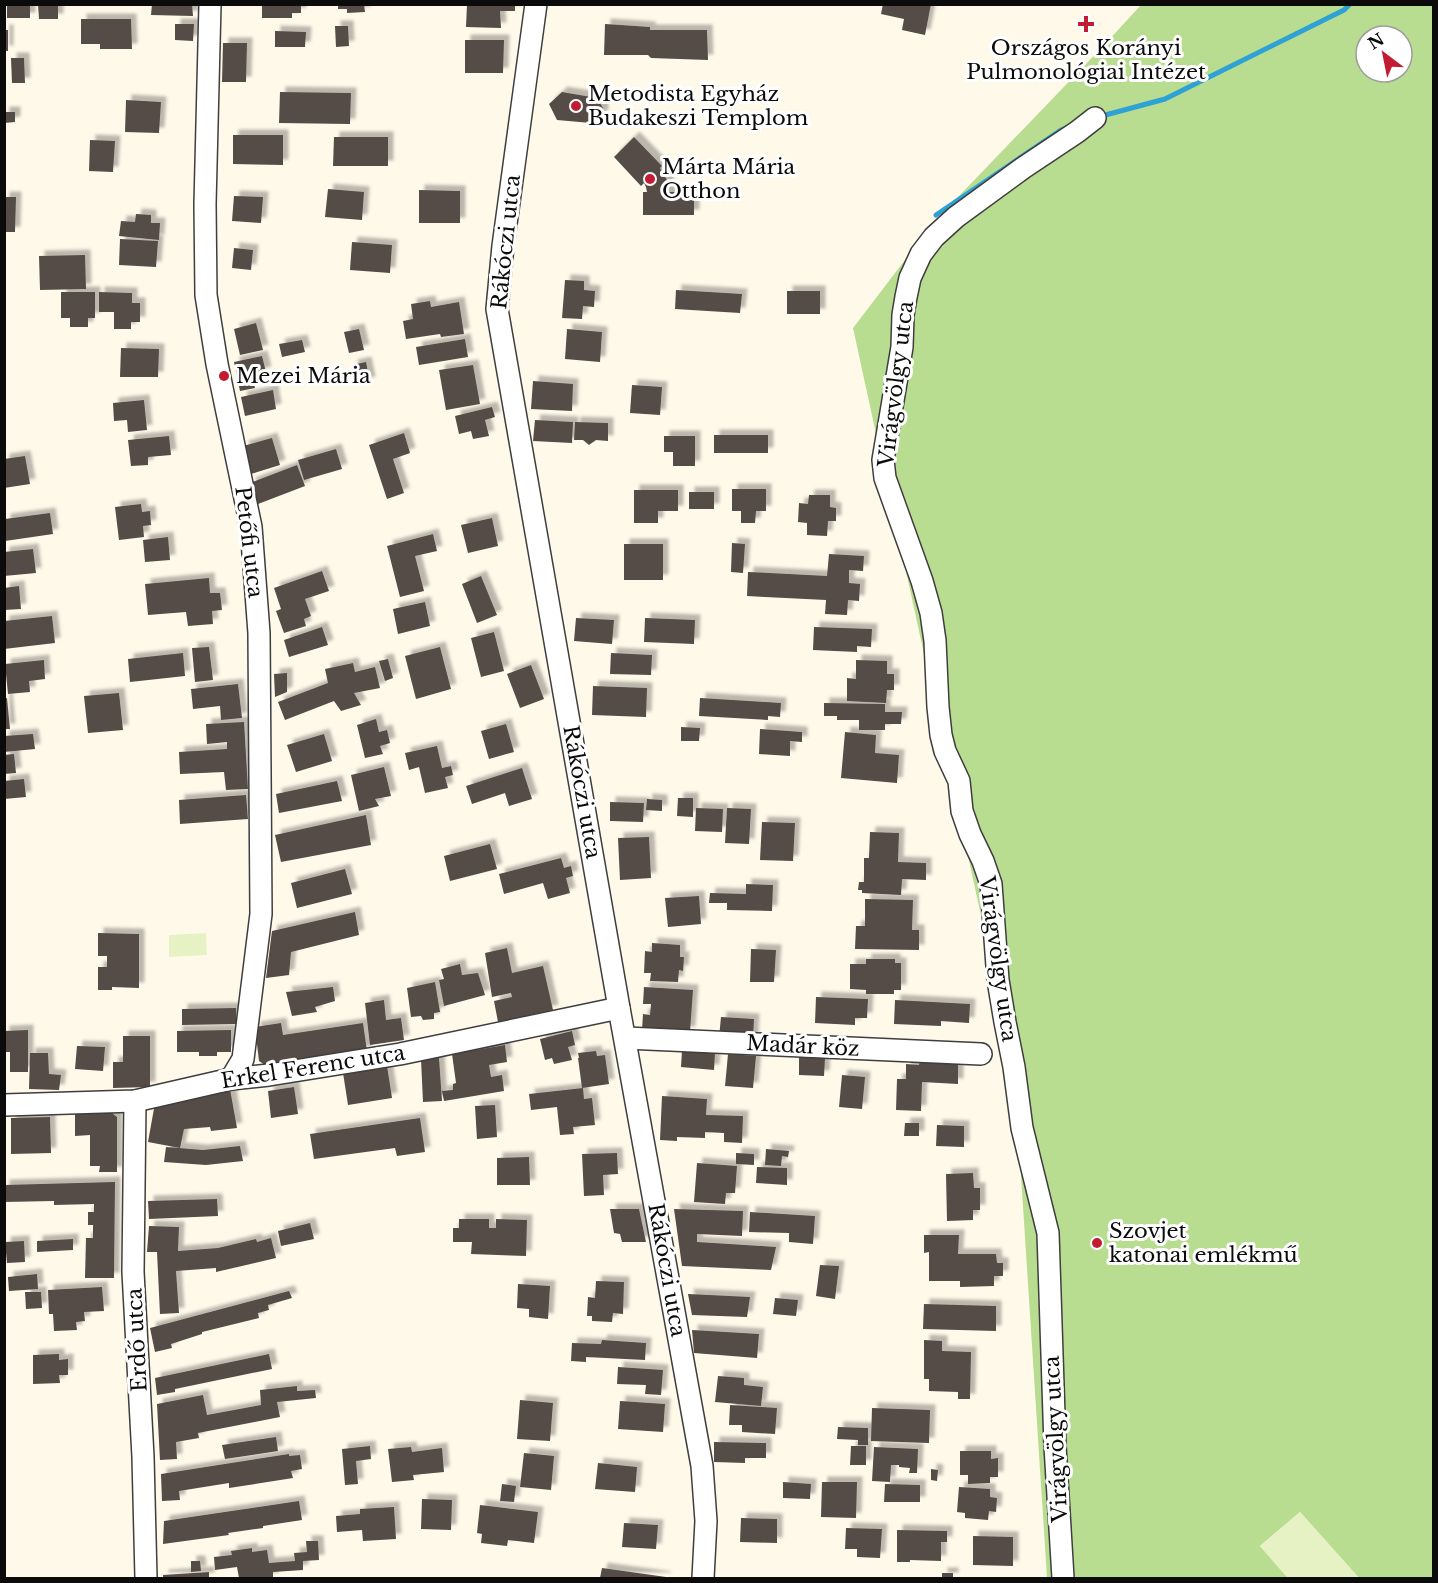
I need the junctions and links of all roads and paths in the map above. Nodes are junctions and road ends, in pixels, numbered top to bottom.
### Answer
1 (210, 4) edge
2 (536, 4) edge
3 (1095, 118) dead end
4 (619, 1008) junction
5 (626, 1038) junction
6 (981, 1054) dead end
7 (231, 1079) junction
8 (135, 1101) junction
9 (4, 1105) edge
10 (146, 1578) edge
11 (703, 1578) edge
12 (1063, 1578) edge

1 - 7 street, Petőfi utca
2 - 4 street, Rákóczi utca
3 - 12 street, Virágvölgy utca
4 - 5 street, Rákóczi utca
4 - 7 street, Erkel Ferenc utca
5 - 6 street, Madár köz
5 - 11 street, Rákóczi utca
7 - 8 street, Erkel Ferenc utca
8 - 9 street, Erkel Ferenc utca
8 - 10 street, Erdő utca

